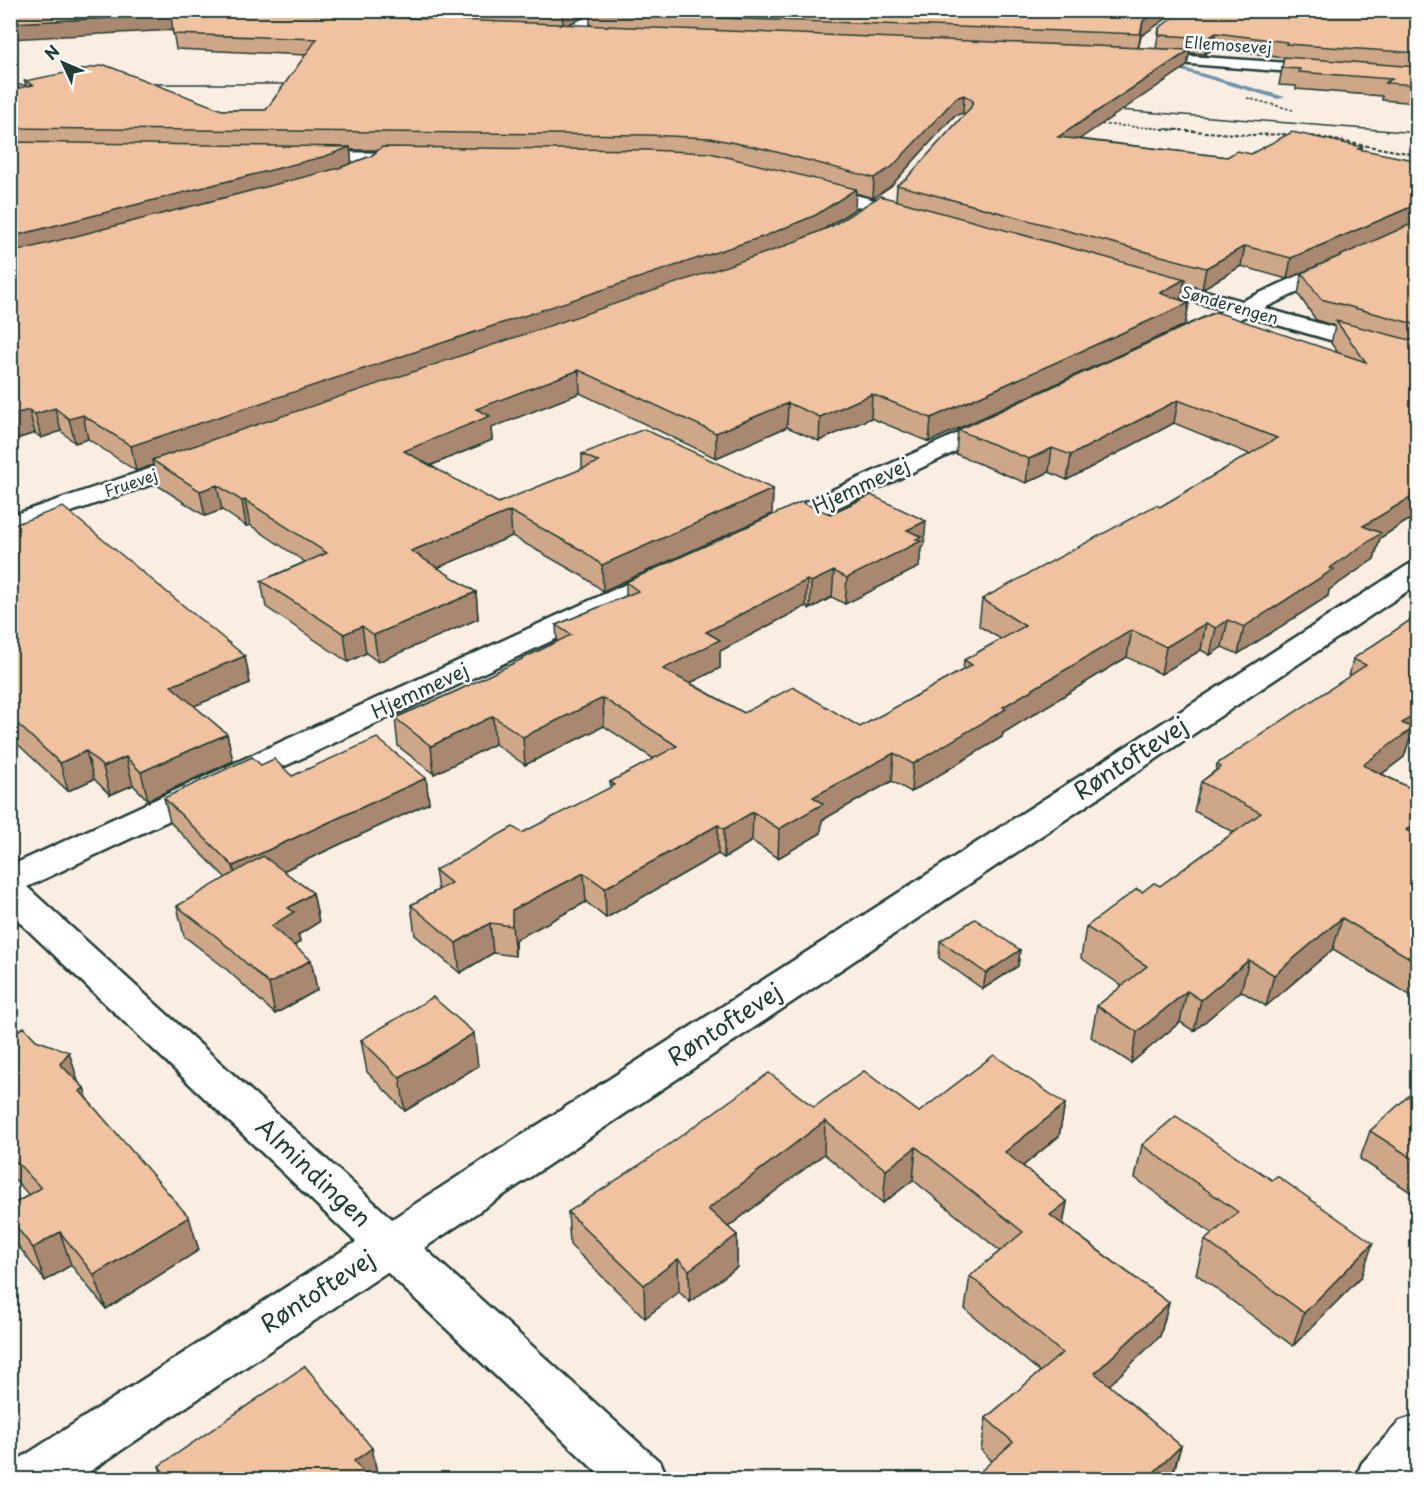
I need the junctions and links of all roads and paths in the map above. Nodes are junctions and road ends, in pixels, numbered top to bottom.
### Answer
1 (425, 10) edge
2 (618, 10) edge
3 (398, 27) joint
4 (425, 28) edge
5 (594, 35) edge
6 (1125, 56) edge
7 (1418, 77) edge
8 (1095, 124) edge
9 (1291, 128) dead end
10 (1291, 134) junction
11 (1302, 135) edge
12 (1312, 136) edge
13 (1297, 139) edge
14 (1418, 155) edge
15 (283, 157) edge
16 (378, 158) junction
17 (425, 159) edge
18 (346, 177) edge
19 (791, 183) edge
20 (898, 192) edge
21 (878, 206) junction
22 (924, 219) edge
23 (851, 224) edge
24 (1418, 228) edge
25 (1118, 273) edge
26 (1244, 308) junction
27 (1168, 344) edge
28 (1418, 358) edge
29 (1016, 414) edge
30 (212, 455) edge
31 (10, 525) edge
32 (745, 540) edge
33 (691, 565) edge
34 (1418, 571) edge
35 (10, 881) edge
36 (10, 892) edge
37 (391, 1245) junction
38 (1418, 1438) edge
39 (32, 1479) edge
40 (642, 1479) edge
41 (1381, 1479) edge

1 - 3 lane
2 - 5 street
3 - 4 street
6 - 7 street, Ellemosevej
8 - 10 path
9 - 10 path
10 - 11 path
10 - 13 path
12 - 14 path
15 - 16 street
16 - 17 street
16 - 18 street
19 - 21 street
20 - 21 street
21 - 22 street
21 - 23 street
24 - 26 street
25 - 26 street, Sønderengen
26 - 27 street
26 - 28 street, Sønderengen
29 - 32 street, Hjemmevej
30 - 31 street, Fruevej
33 - 35 street, Hjemmevej
34 - 37 street, Røntoftevej
36 - 37 street, Almindingen
37 - 39 street, Røntoftevej
37 - 40 street, Almindingen
38 - 41 street

